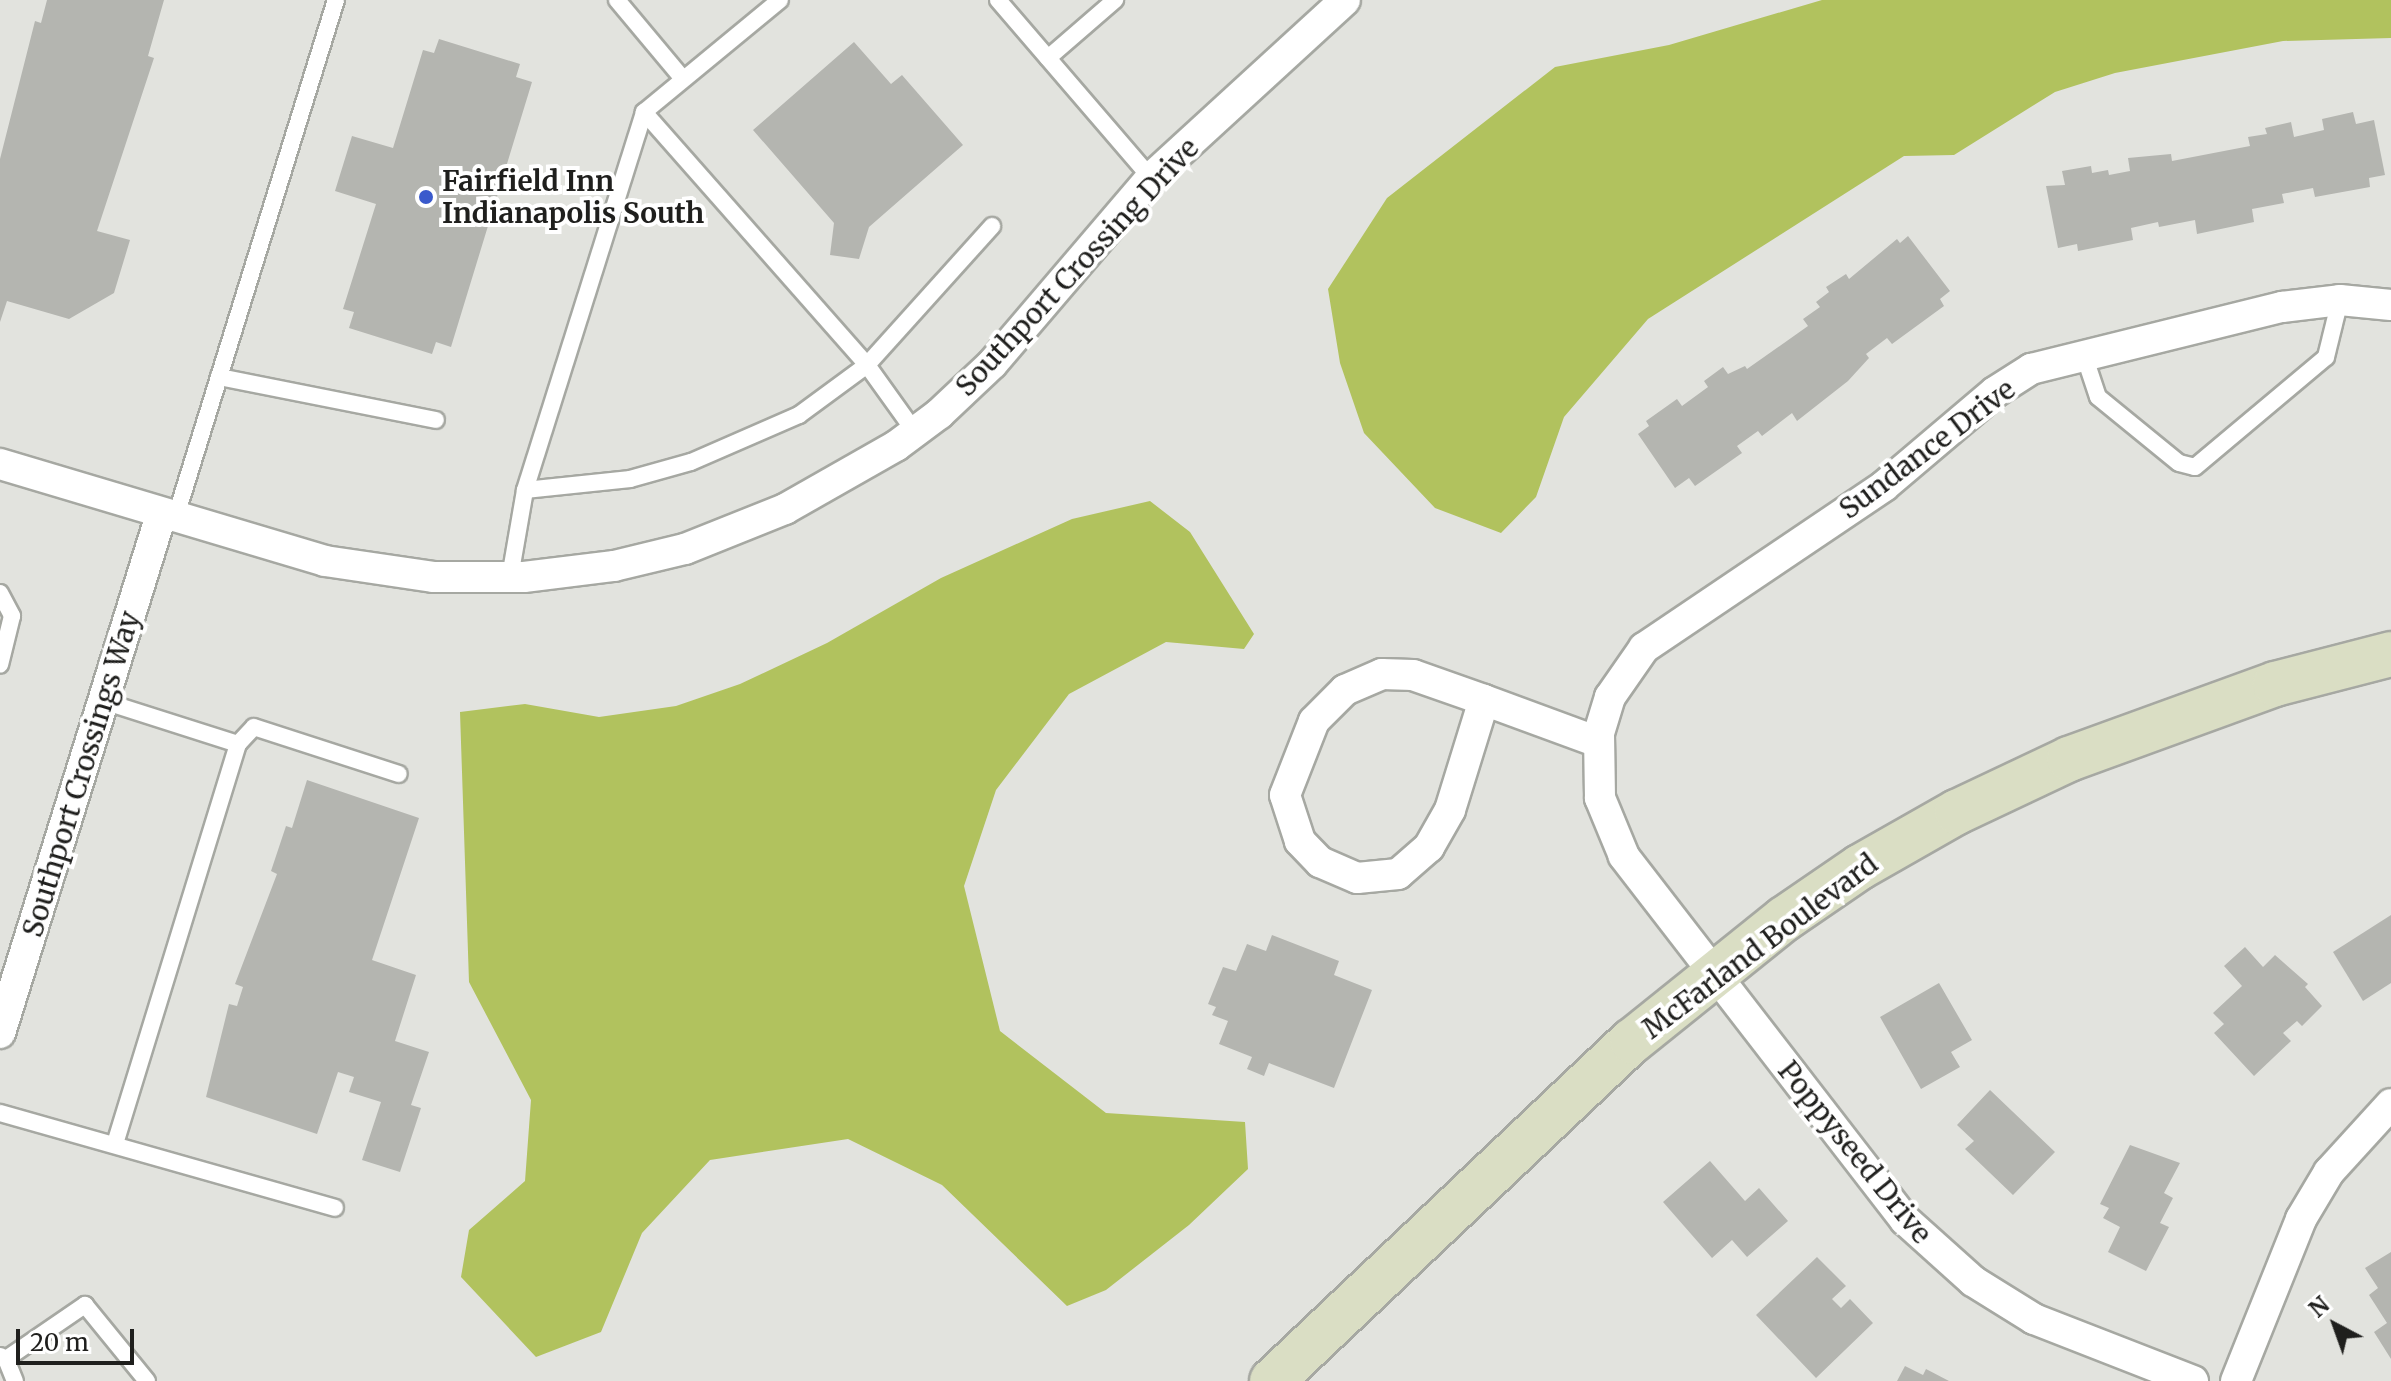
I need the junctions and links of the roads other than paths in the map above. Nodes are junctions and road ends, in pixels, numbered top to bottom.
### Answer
1 (336, 0) edge
2 (617, 0) edge
3 (780, 0) edge
4 (998, 0) edge
5 (1115, 0) edge
6 (1345, 0) edge
7 (1048, 58) junction
8 (683, 79) junction
9 (644, 112) junction
10 (1151, 178) junction
11 (992, 226) dead end
12 (2340, 300) junction
13 (2391, 305) edge
14 (2084, 355) junction
15 (867, 365) junction
16 (219, 377) junction
17 (436, 420) dead end
18 (915, 432) junction
19 (0, 464) edge
20 (525, 490) junction
21 (168, 517) junction
22 (510, 577) junction
23 (0, 593) edge
24 (2391, 654) edge
25 (0, 665) edge
26 (1484, 700) junction
27 (103, 701) junction
28 (1598, 742) junction
29 (238, 744) junction
30 (399, 774) dead end
31 (1714, 975) junction
32 (8, 982) edge
33 (0, 1033) edge
34 (2391, 1104) edge
35 (0, 1113) edge
36 (115, 1145) junction
37 (335, 1208) dead end
38 (3, 1357) edge
39 (15, 1381) edge
40 (147, 1381) edge
41 (1272, 1381) edge
42 (2193, 1381) edge
43 (2236, 1381) edge

1 - 16 lane
2 - 8 lane
3 - 8 lane
4 - 7 lane
5 - 7 lane
6 - 10 street, Southport Crossing Drive
7 - 10 lane
8 - 9 lane
9 - 15 lane
9 - 20 lane
10 - 18 street, Southport Crossing Drive
11 - 15 lane
12 - 13 street, Sundance Drive
12 - 14 street, Sundance Drive
12 - 14 lane
14 - 28 street, Sundance Drive
15 - 18 lane
15 - 20 lane
16 - 17 lane
16 - 21 lane
18 - 22 street, Southport Crossing Drive
19 - 21 street, Southport Crossing Drive
20 - 22 lane
21 - 22 street, Southport Crossing Drive
21 - 27 street, Southport Crossings Way
23 - 25 lane
24 - 31 street, McFarland Boulevard
26 - 26 street
26 - 28 street
27 - 29 lane
27 - 32 street, Southport Crossings Way
28 - 31 street, Sundance Drive
29 - 30 lane
29 - 36 lane
31 - 41 street, McFarland Boulevard
31 - 42 street, Poppyseed Drive
32 - 33 street, Southport Crossings Way
34 - 43 street
35 - 36 lane
36 - 37 lane
38 - 39 lane
38 - 40 lane

